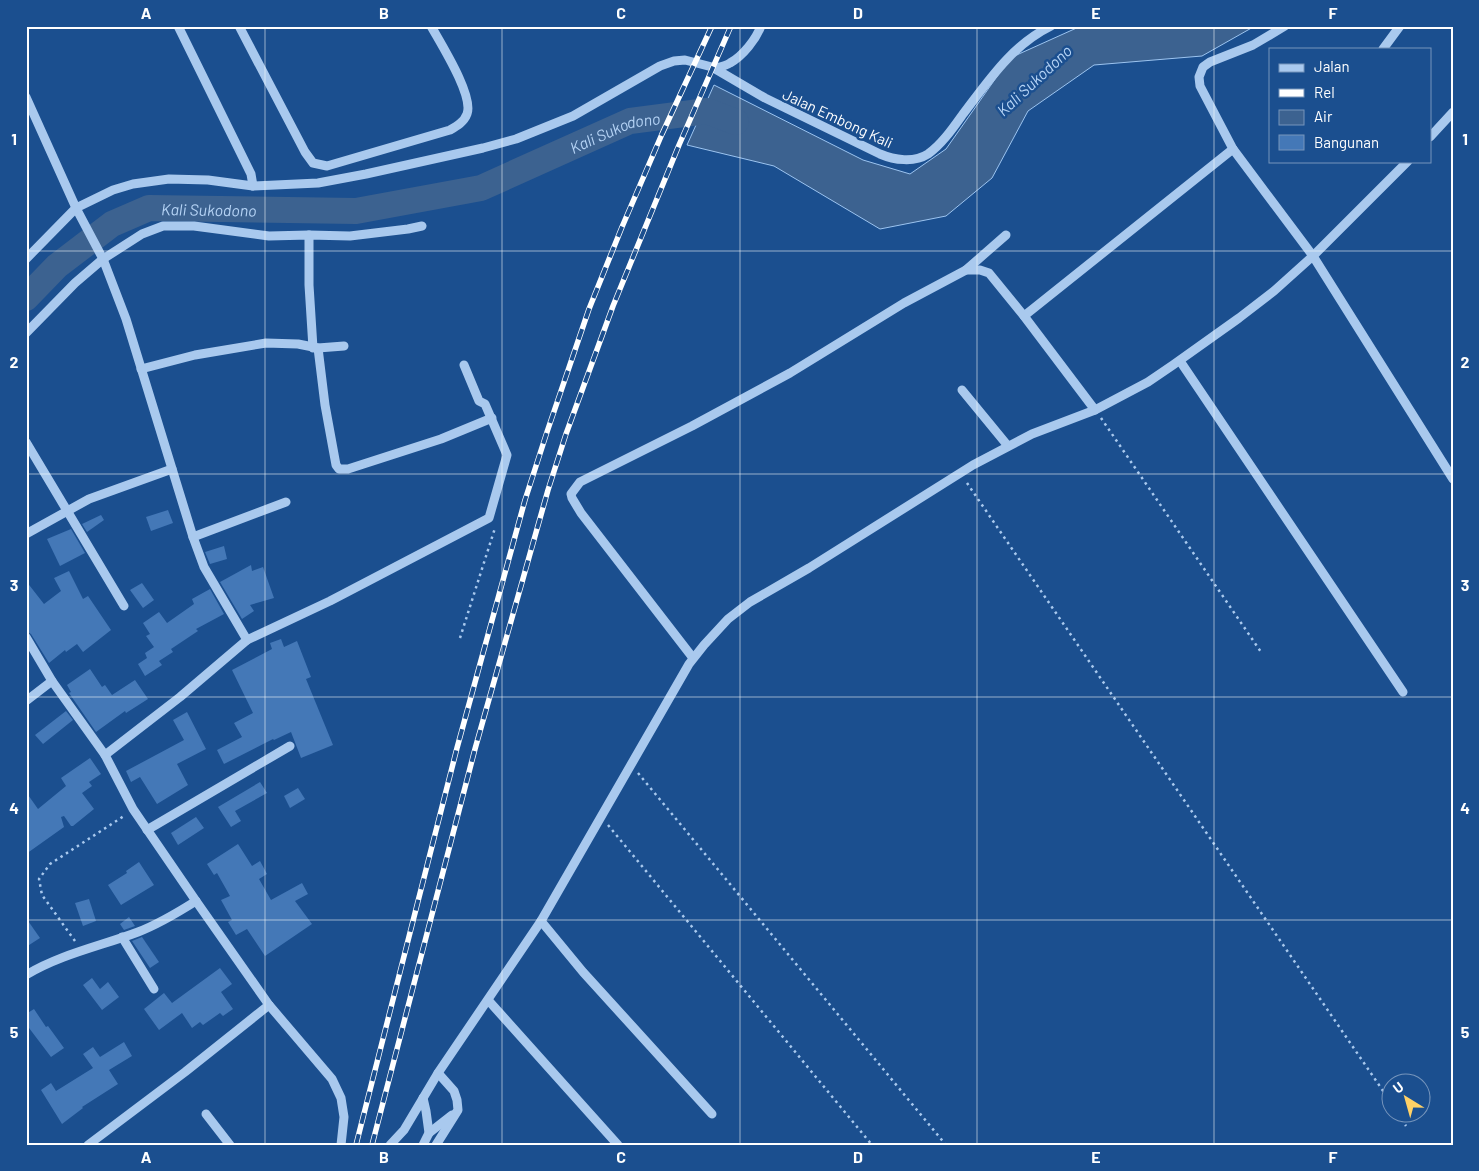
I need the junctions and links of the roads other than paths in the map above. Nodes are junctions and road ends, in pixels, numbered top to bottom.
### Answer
1 (178, 26) edge
2 (239, 26) edge
3 (431, 26) edge
4 (761, 26) edge
5 (1051, 26) edge
6 (1285, 26) edge
7 (1400, 26) edge
8 (1384, 48) edge
9 (715, 68) junction
10 (26, 97) edge
11 (1453, 112) edge
12 (1432, 135) edge
13 (1233, 149) junction
14 (1407, 162) edge
15 (253, 186) junction
16 (76, 208) junction
17 (422, 226) dead end
18 (309, 234) junction
19 (1006, 235) dead end
20 (1313, 256) junction
21 (102, 257) junction
22 (26, 259) edge
23 (966, 270) junction
24 (1024, 316) junction
25 (26, 333) edge
26 (344, 346) dead end
27 (315, 348) junction
28 (1180, 361) junction
29 (464, 366) dead end
30 (141, 369) junction
31 (962, 390) dead end
32 (1095, 410) junction
33 (492, 418) junction
34 (26, 442) edge
35 (1008, 446) junction
36 (172, 469) junction
37 (1453, 479) edge
38 (286, 502) dead end
39 (67, 511) junction
40 (26, 534) edge
41 (194, 537) junction
42 (124, 606) dead end
43 (26, 637) edge
44 (247, 640) junction
45 (693, 658) junction
46 (52, 681) junction
47 (1403, 692) dead end
48 (26, 700) edge
49 (290, 746) dead end
50 (104, 755) junction
51 (147, 830) junction
52 (196, 901) junction
53 (540, 921) junction
54 (122, 937) junction
55 (26, 974) edge
56 (154, 989) dead end
57 (488, 1000) junction
58 (269, 1005) junction
59 (438, 1073) junction
60 (423, 1098) junction
61 (458, 1110) junction
62 (206, 1114) dead end
63 (712, 1114) dead end
64 (429, 1133) junction
65 (88, 1145) edge
66 (230, 1145) edge
67 (341, 1145) edge
68 (390, 1145) edge
69 (423, 1145) edge
70 (436, 1145) edge
71 (618, 1145) edge

1 - 15 street
2 - 3 street
4 - 9 street
5 - 9 street, Jalan Embong Kali
6 - 13 street
7 - 8 street
9 - 15 street, Jalan Embong Kali
10 - 16 street
11 - 12 street
13 - 20 street
13 - 24 street
14 - 20 street
15 - 16 street, Jalan Embong Kali
16 - 21 street
16 - 22 street, Jalan Embong Kali
17 - 18 street
18 - 21 street
18 - 27 street
19 - 23 street
20 - 28 street
20 - 37 street
21 - 25 street
21 - 30 street
23 - 24 street
23 - 45 street
24 - 32 street
26 - 27 street
27 - 30 street
27 - 33 street
28 - 32 street
28 - 47 street
29 - 33 street
30 - 36 street
31 - 35 street
32 - 35 street
33 - 44 street
34 - 39 street
35 - 45 street
36 - 39 street
36 - 41 street
38 - 41 street
39 - 40 street
39 - 42 street
41 - 44 street
43 - 46 street
44 - 50 street
45 - 53 street
46 - 48 street
46 - 50 street
49 - 51 street
50 - 51 street
51 - 52 street
52 - 54 street
52 - 58 street
53 - 57 street
53 - 63 street
54 - 55 street
54 - 56 street
57 - 59 street
57 - 71 street
58 - 65 street
58 - 67 street
59 - 60 street
59 - 61 street
60 - 64 street
60 - 68 street
61 - 64 street
61 - 70 street
62 - 66 street
64 - 69 street

